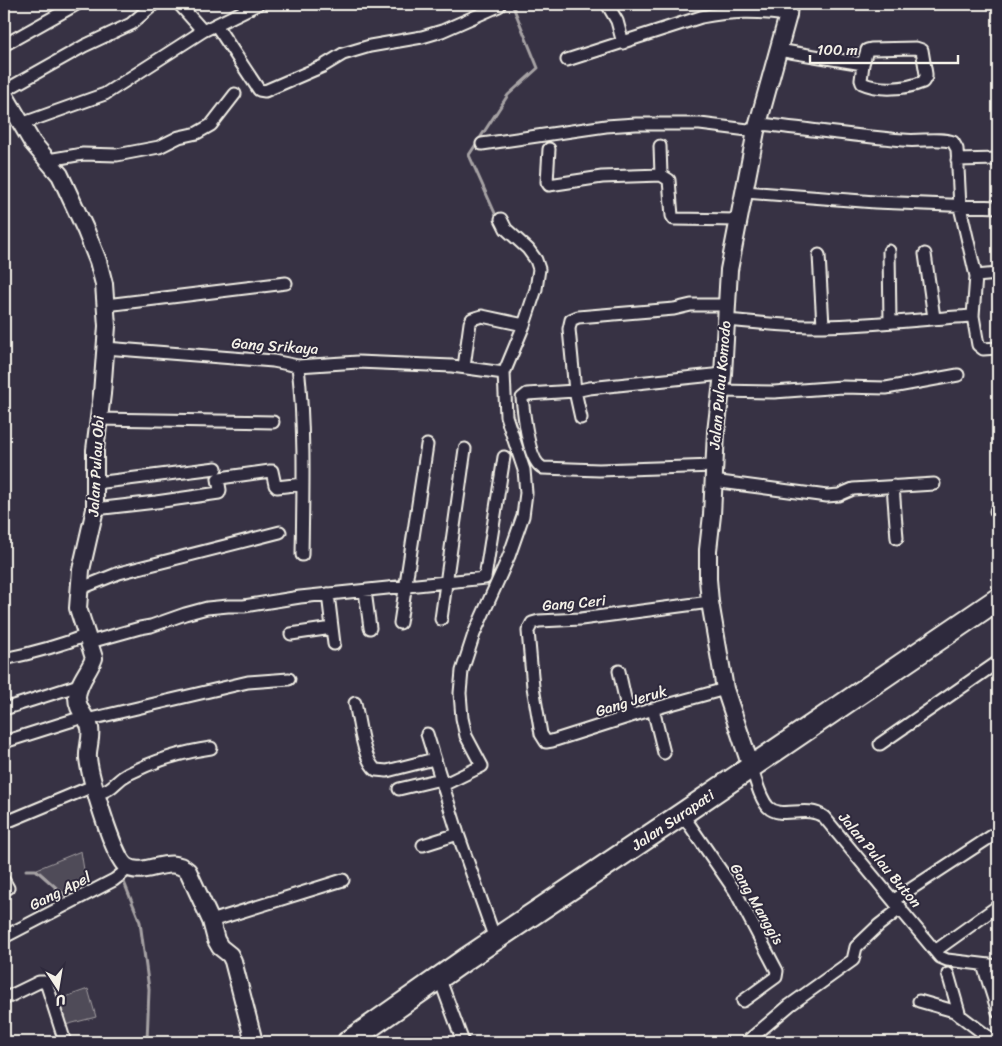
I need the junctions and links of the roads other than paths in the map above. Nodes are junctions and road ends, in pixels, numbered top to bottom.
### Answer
1 (77, 4) edge
2 (154, 4) edge
3 (179, 4) edge
4 (229, 4) edge
5 (258, 4) edge
6 (607, 4) edge
7 (499, 6) dead end
8 (789, 10) edge
9 (235, 14) junction
10 (216, 25) junction
11 (204, 32) junction
12 (623, 43) junction
13 (4, 45) edge
14 (778, 50) junction
15 (567, 60) dead end
16 (863, 64) junction
17 (4, 93) edge
18 (235, 94) dead end
19 (21, 124) junction
20 (758, 128) junction
21 (482, 144) dead end
22 (660, 146) dead end
23 (549, 149) dead end
24 (998, 159) edge
25 (48, 160) junction
26 (958, 160) junction
27 (661, 175) junction
28 (745, 192) junction
29 (960, 207) junction
30 (998, 207) edge
31 (500, 219) dead end
32 (739, 220) junction
33 (889, 251) dead end
34 (925, 254) dead end
35 (819, 255) dead end
36 (998, 274) edge
37 (976, 276) junction
38 (286, 283) dead end
39 (106, 304) junction
40 (727, 313) junction
41 (972, 316) junction
42 (934, 318) junction
43 (890, 322) junction
44 (524, 324) junction
45 (823, 326) junction
46 (105, 348) junction
47 (998, 348) edge
48 (298, 366) junction
49 (464, 367) junction
50 (504, 372) junction
51 (723, 374) junction
52 (958, 375) dead end
53 (575, 391) junction
54 (721, 391) junction
55 (581, 418) dead end
56 (98, 419) junction
57 (273, 422) dead end
58 (427, 445) dead end
59 (465, 449) dead end
60 (504, 457) dead end
61 (216, 468) dead end
62 (713, 474) junction
63 (96, 483) junction
64 (303, 484) junction
65 (934, 484) dead end
66 (893, 486) junction
67 (95, 509) junction
68 (280, 532) dead end
69 (897, 538) dead end
70 (302, 555) dead end
71 (446, 582) junction
72 (405, 586) junction
73 (79, 589) junction
74 (365, 590) junction
75 (328, 594) junction
76 (998, 599) edge
77 (710, 602) junction
78 (440, 620) dead end
79 (400, 623) dead end
80 (332, 628) junction
81 (370, 628) dead end
82 (291, 634) dead end
83 (88, 639) junction
84 (334, 644) dead end
85 (4, 659) edge
86 (998, 662) edge
87 (619, 671) dead end
88 (289, 679) dead end
89 (79, 685) junction
90 (725, 689) junction
91 (355, 703) dead end
92 (4, 709) edge
93 (653, 709) junction
94 (629, 717) junction
95 (85, 718) junction
96 (427, 734) dead end
97 (4, 742) edge
98 (546, 742) joint
99 (880, 744) dead end
100 (211, 748) dead end
101 (664, 753) dead end
102 (434, 758) junction
103 (751, 767) junction
104 (442, 782) junction
105 (400, 789) dead end
106 (94, 790) junction
107 (682, 814) junction
108 (4, 823) edge
109 (998, 832) edge
110 (458, 834) junction
111 (423, 845) dead end
112 (123, 872) junction
113 (343, 880) dead end
114 (897, 904) junction
115 (998, 906) edge
116 (211, 920) junction
117 (4, 937) edge
118 (494, 939) junction
119 (935, 951) junction
120 (983, 965) junction
121 (998, 966) edge
122 (948, 974) dead end
123 (439, 977) junction
124 (4, 999) edge
125 (743, 1001) dead end
126 (919, 1001) dead end
127 (998, 1012) edge
128 (960, 1016) junction
129 (65, 1042) edge
130 (251, 1042) edge
131 (348, 1042) edge
132 (464, 1042) edge
133 (759, 1042) edge
134 (995, 1042) edge

1 - 13 street
2 - 17 street
3 - 11 street
4 - 9 street
5 - 9 street
6 - 12 street
7 - 10 street
8 - 12 street
8 - 14 street, Jalan Pulau Komodo
9 - 10 street
10 - 11 street
11 - 19 street
12 - 15 street
14 - 16 street
14 - 20 street, Jalan Pulau Komodo
16 - 16 street
17 - 19 street, Jalan Pulau Obi
18 - 25 street
19 - 25 street, Jalan Pulau Obi
20 - 21 street
20 - 26 street
20 - 28 street, Jalan Pulau Komodo
22 - 27 street
23 - 27 street
24 - 26 street
25 - 39 street, Jalan Pulau Obi
26 - 29 street
27 - 32 street
28 - 29 street
28 - 32 street, Jalan Pulau Komodo
29 - 30 street
29 - 37 street
31 - 44 street
32 - 40 street, Jalan Pulau Komodo
33 - 43 street
34 - 42 street
35 - 45 street
36 - 37 street
37 - 41 street
38 - 39 street
39 - 46 street, Jalan Pulau Obi
40 - 45 street
40 - 51 street, Jalan Pulau Komodo
40 - 53 street
41 - 42 street
41 - 47 street
42 - 43 street
43 - 45 street
44 - 49 street
44 - 50 street
46 - 48 street, Gang Srikaya
46 - 56 street, Jalan Pulau Obi
48 - 49 street, Gang Srikaya
48 - 64 street
49 - 50 street, Gang Srikaya
50 - 104 street
51 - 53 street
51 - 54 street, Jalan Pulau Komodo
52 - 54 street
53 - 55 street
53 - 62 street
54 - 62 street, Jalan Pulau Komodo
56 - 57 street
56 - 63 street, Jalan Pulau Obi
58 - 72 street
59 - 71 street
60 - 71 street
61 - 63 street
62 - 66 street
62 - 77 street, Jalan Pulau Komodo
63 - 67 street, Jalan Pulau Obi
64 - 67 street
64 - 70 street
65 - 66 street
66 - 69 street
67 - 73 street, Jalan Pulau Obi
68 - 73 street
71 - 72 street
71 - 78 street
72 - 74 street
72 - 79 street
73 - 83 street, Jalan Pulau Obi
74 - 75 street
74 - 81 street
75 - 80 street
75 - 83 street
76 - 103 highway, Jalan Surapati
77 - 90 street, Jalan Pulau Komodo
77 - 98 street, Gang Ceri
80 - 82 street
80 - 84 street
83 - 85 street
83 - 89 street, Jalan Pulau Obi
86 - 99 street
87 - 94 street
88 - 95 street
89 - 92 street
89 - 95 street, Jalan Pulau Obi
90 - 93 street, Gang Jeruk
90 - 103 street, Jalan Pulau Komodo
91 - 102 street
93 - 94 street, Gang Jeruk
93 - 101 street
94 - 98 street, Gang Jeruk
95 - 97 street
95 - 106 street, Jalan Pulau Obi
96 - 102 street
100 - 106 street
102 - 104 street
103 - 107 highway, Jalan Surapati
103 - 114 street, Jalan Pulau Buton
104 - 105 street
104 - 110 street
106 - 108 street
106 - 112 street, Jalan Pulau Obi
107 - 118 highway, Jalan Surapati
107 - 125 street, Gang Manggis
109 - 114 street
110 - 111 street
110 - 118 street
112 - 116 street
112 - 117 street, Gang Apel
113 - 116 street
114 - 119 street, Jalan Pulau Buton
114 - 133 street
115 - 119 street
116 - 130 street
118 - 123 highway, Jalan Surapati
119 - 120 street, Jalan Pulau Buton
120 - 121 street, Jalan Pulau Buton
120 - 127 street
122 - 128 street
123 - 131 highway, Jalan Surapati
123 - 132 street
124 - 129 street
126 - 128 street
128 - 134 street

